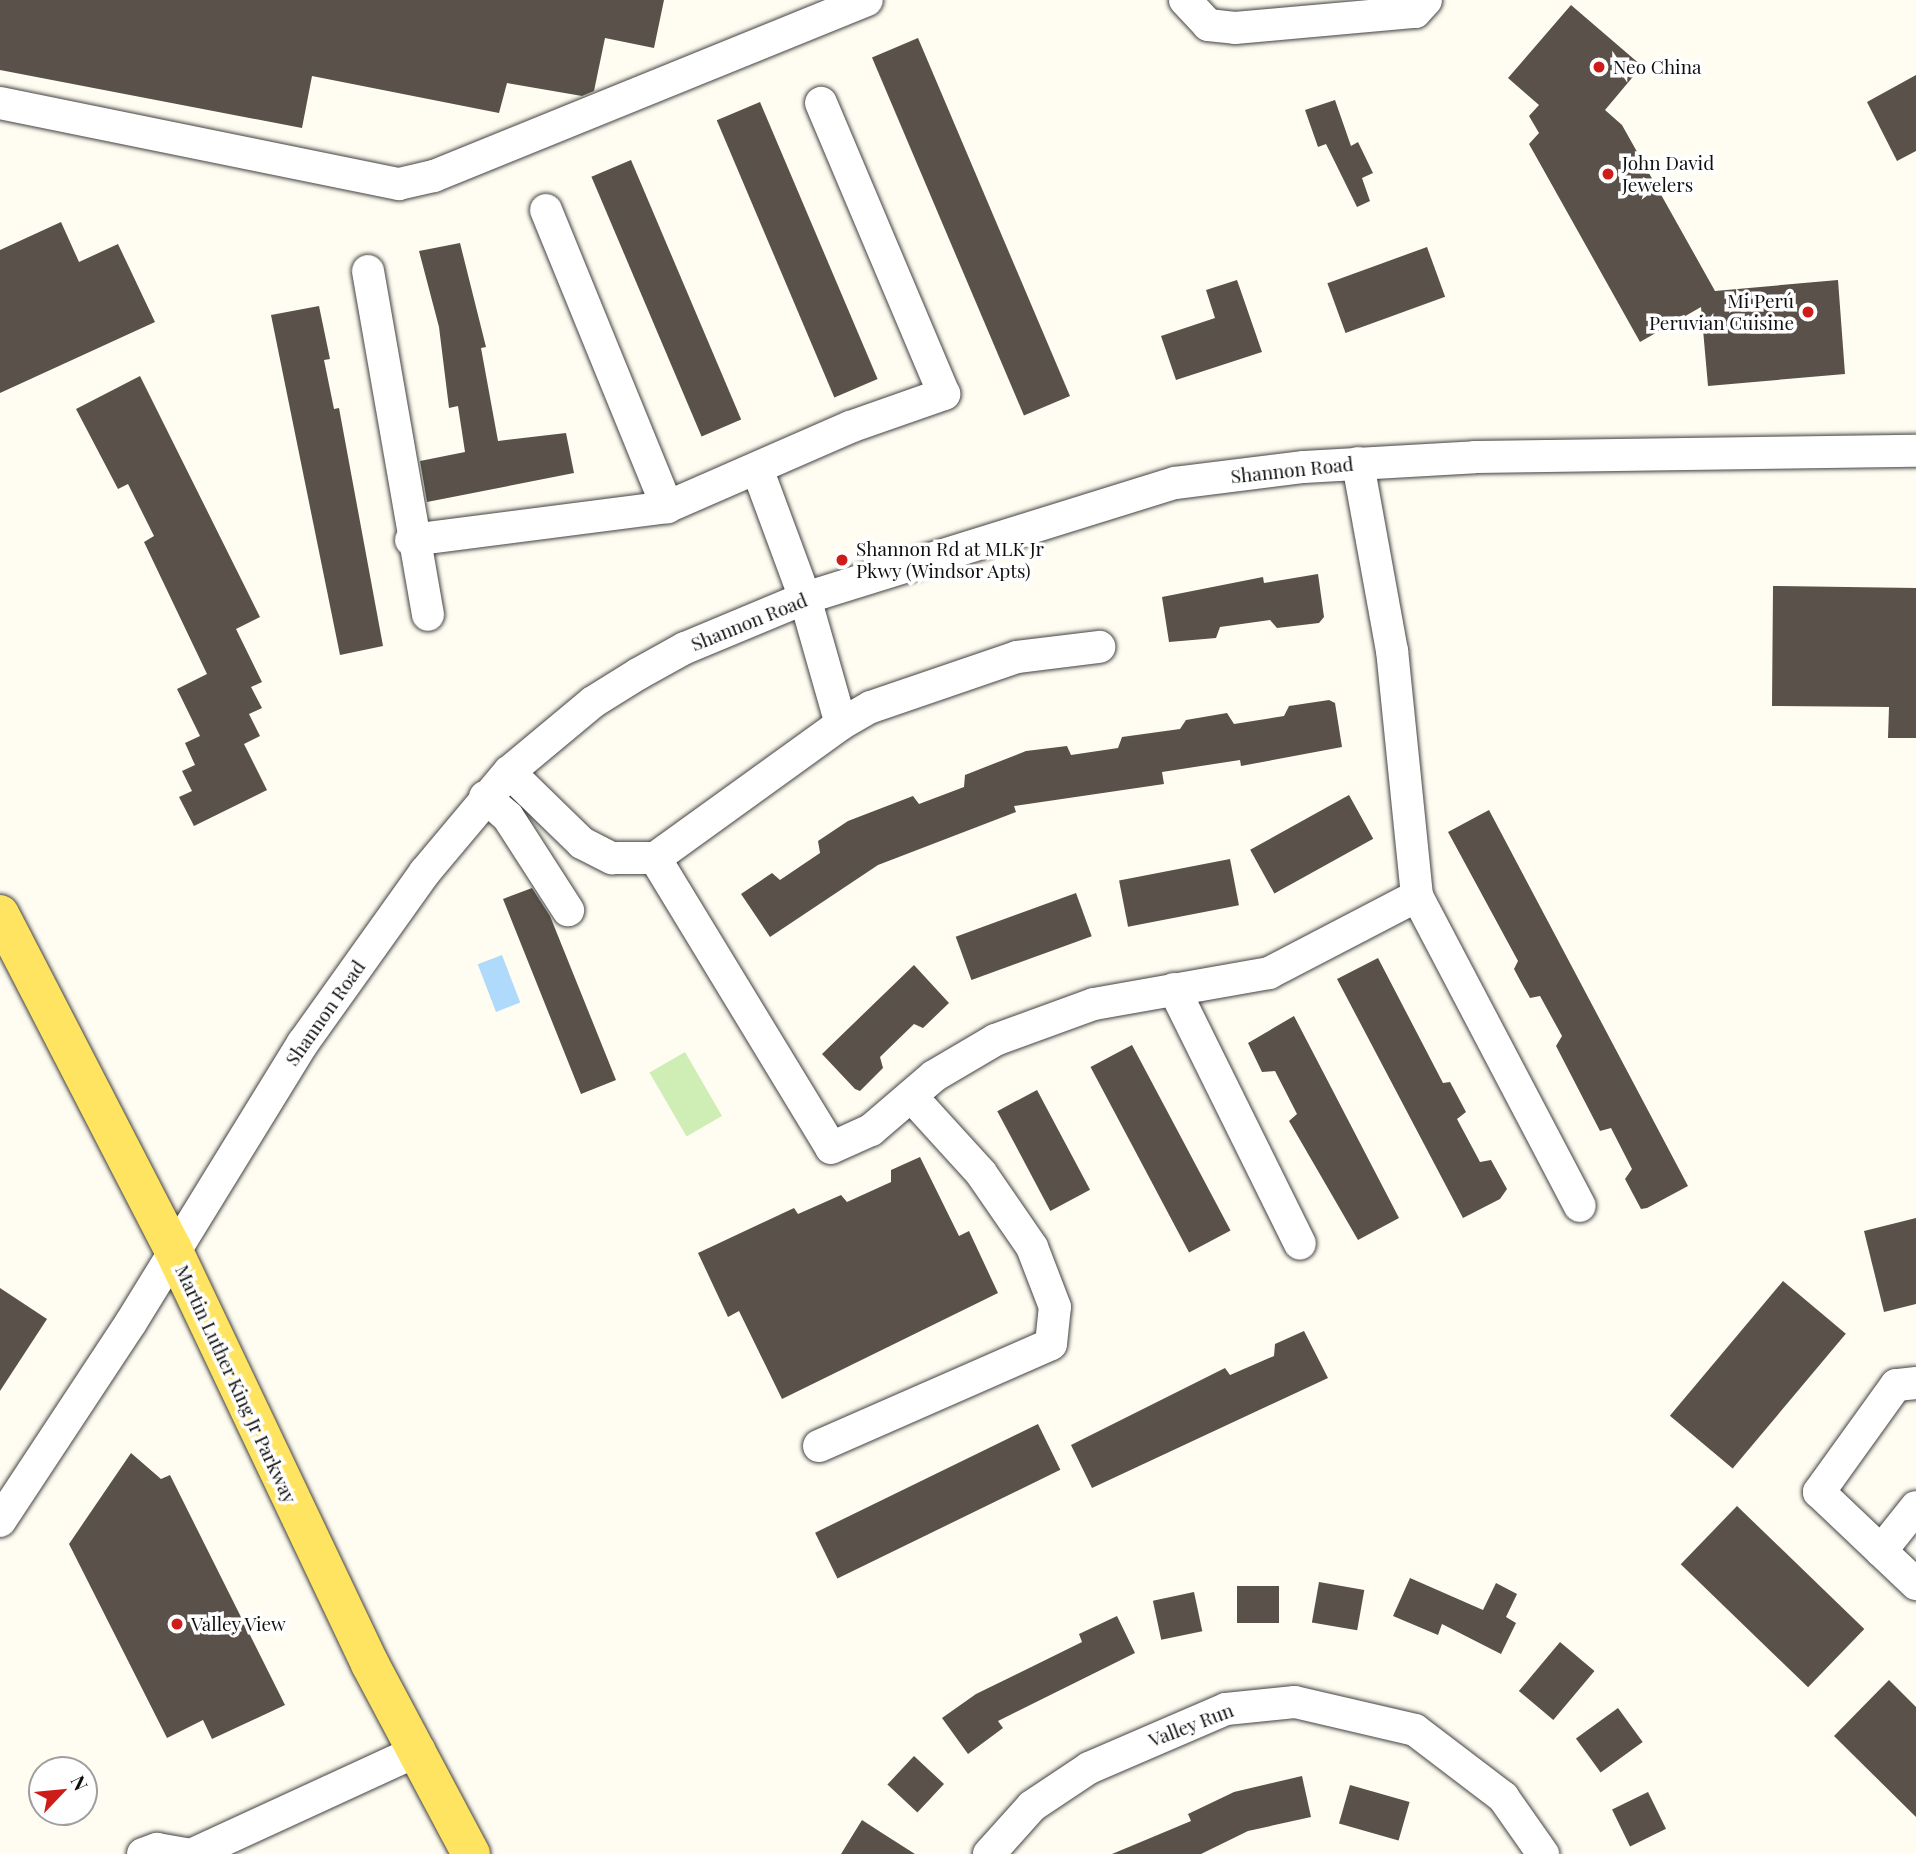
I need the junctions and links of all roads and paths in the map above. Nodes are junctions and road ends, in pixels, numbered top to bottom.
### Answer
1 (867, 0) edge
2 (1185, 0) edge
3 (1426, 0) edge
4 (0, 103) edge
5 (821, 103) dead end
6 (546, 210) dead end
7 (368, 271) dead end
8 (1916, 451) edge
9 (1358, 463) junction
10 (758, 471) junction
11 (667, 507) junction
12 (411, 540) junction
13 (805, 598) junction
14 (428, 615) dead end
15 (1099, 647) dead end
16 (841, 724) junction
17 (509, 772) junction
18 (485, 797) junction
19 (655, 858) junction
20 (1417, 896) junction
21 (568, 910) dead end
22 (0, 914) edge
23 (1174, 989) junction
24 (911, 1096) junction
25 (1580, 1206) dead end
26 (1300, 1244) dead end
27 (173, 1249) junction
28 (1916, 1383) edge
29 (819, 1446) dead end
30 (1916, 1507) edge
31 (0, 1521) edge
32 (1881, 1551) junction
33 (1916, 1584) edge
34 (419, 1750) junction
35 (143, 1854) edge
36 (186, 1854) edge
37 (193, 1854) edge
38 (471, 1854) edge
39 (989, 1854) edge
40 (1543, 1854) edge

1 - 4 street
2 - 3 street
5 - 10 street
6 - 11 street
7 - 12 street
8 - 9 street, Shannon Road
9 - 13 street, Shannon Road
9 - 20 street
10 - 11 street
10 - 13 street
11 - 12 street
12 - 14 street
13 - 16 street
13 - 17 street, Shannon Road
15 - 16 street
16 - 19 street
17 - 18 street, Shannon Road
17 - 19 street
18 - 21 street
18 - 27 street, Shannon Road
19 - 24 street
20 - 23 street
20 - 25 street
22 - 27 main road, Martin Luther King Jr Parkway
23 - 24 street
23 - 26 street
24 - 29 street
27 - 31 street, Shannon Road
27 - 34 main road, Martin Luther King Jr Parkway
28 - 32 street
30 - 32 street
32 - 33 street
34 - 37 street
34 - 38 main road, Martin Luther King Jr Parkway
35 - 36 street
39 - 40 street, Valley Run

